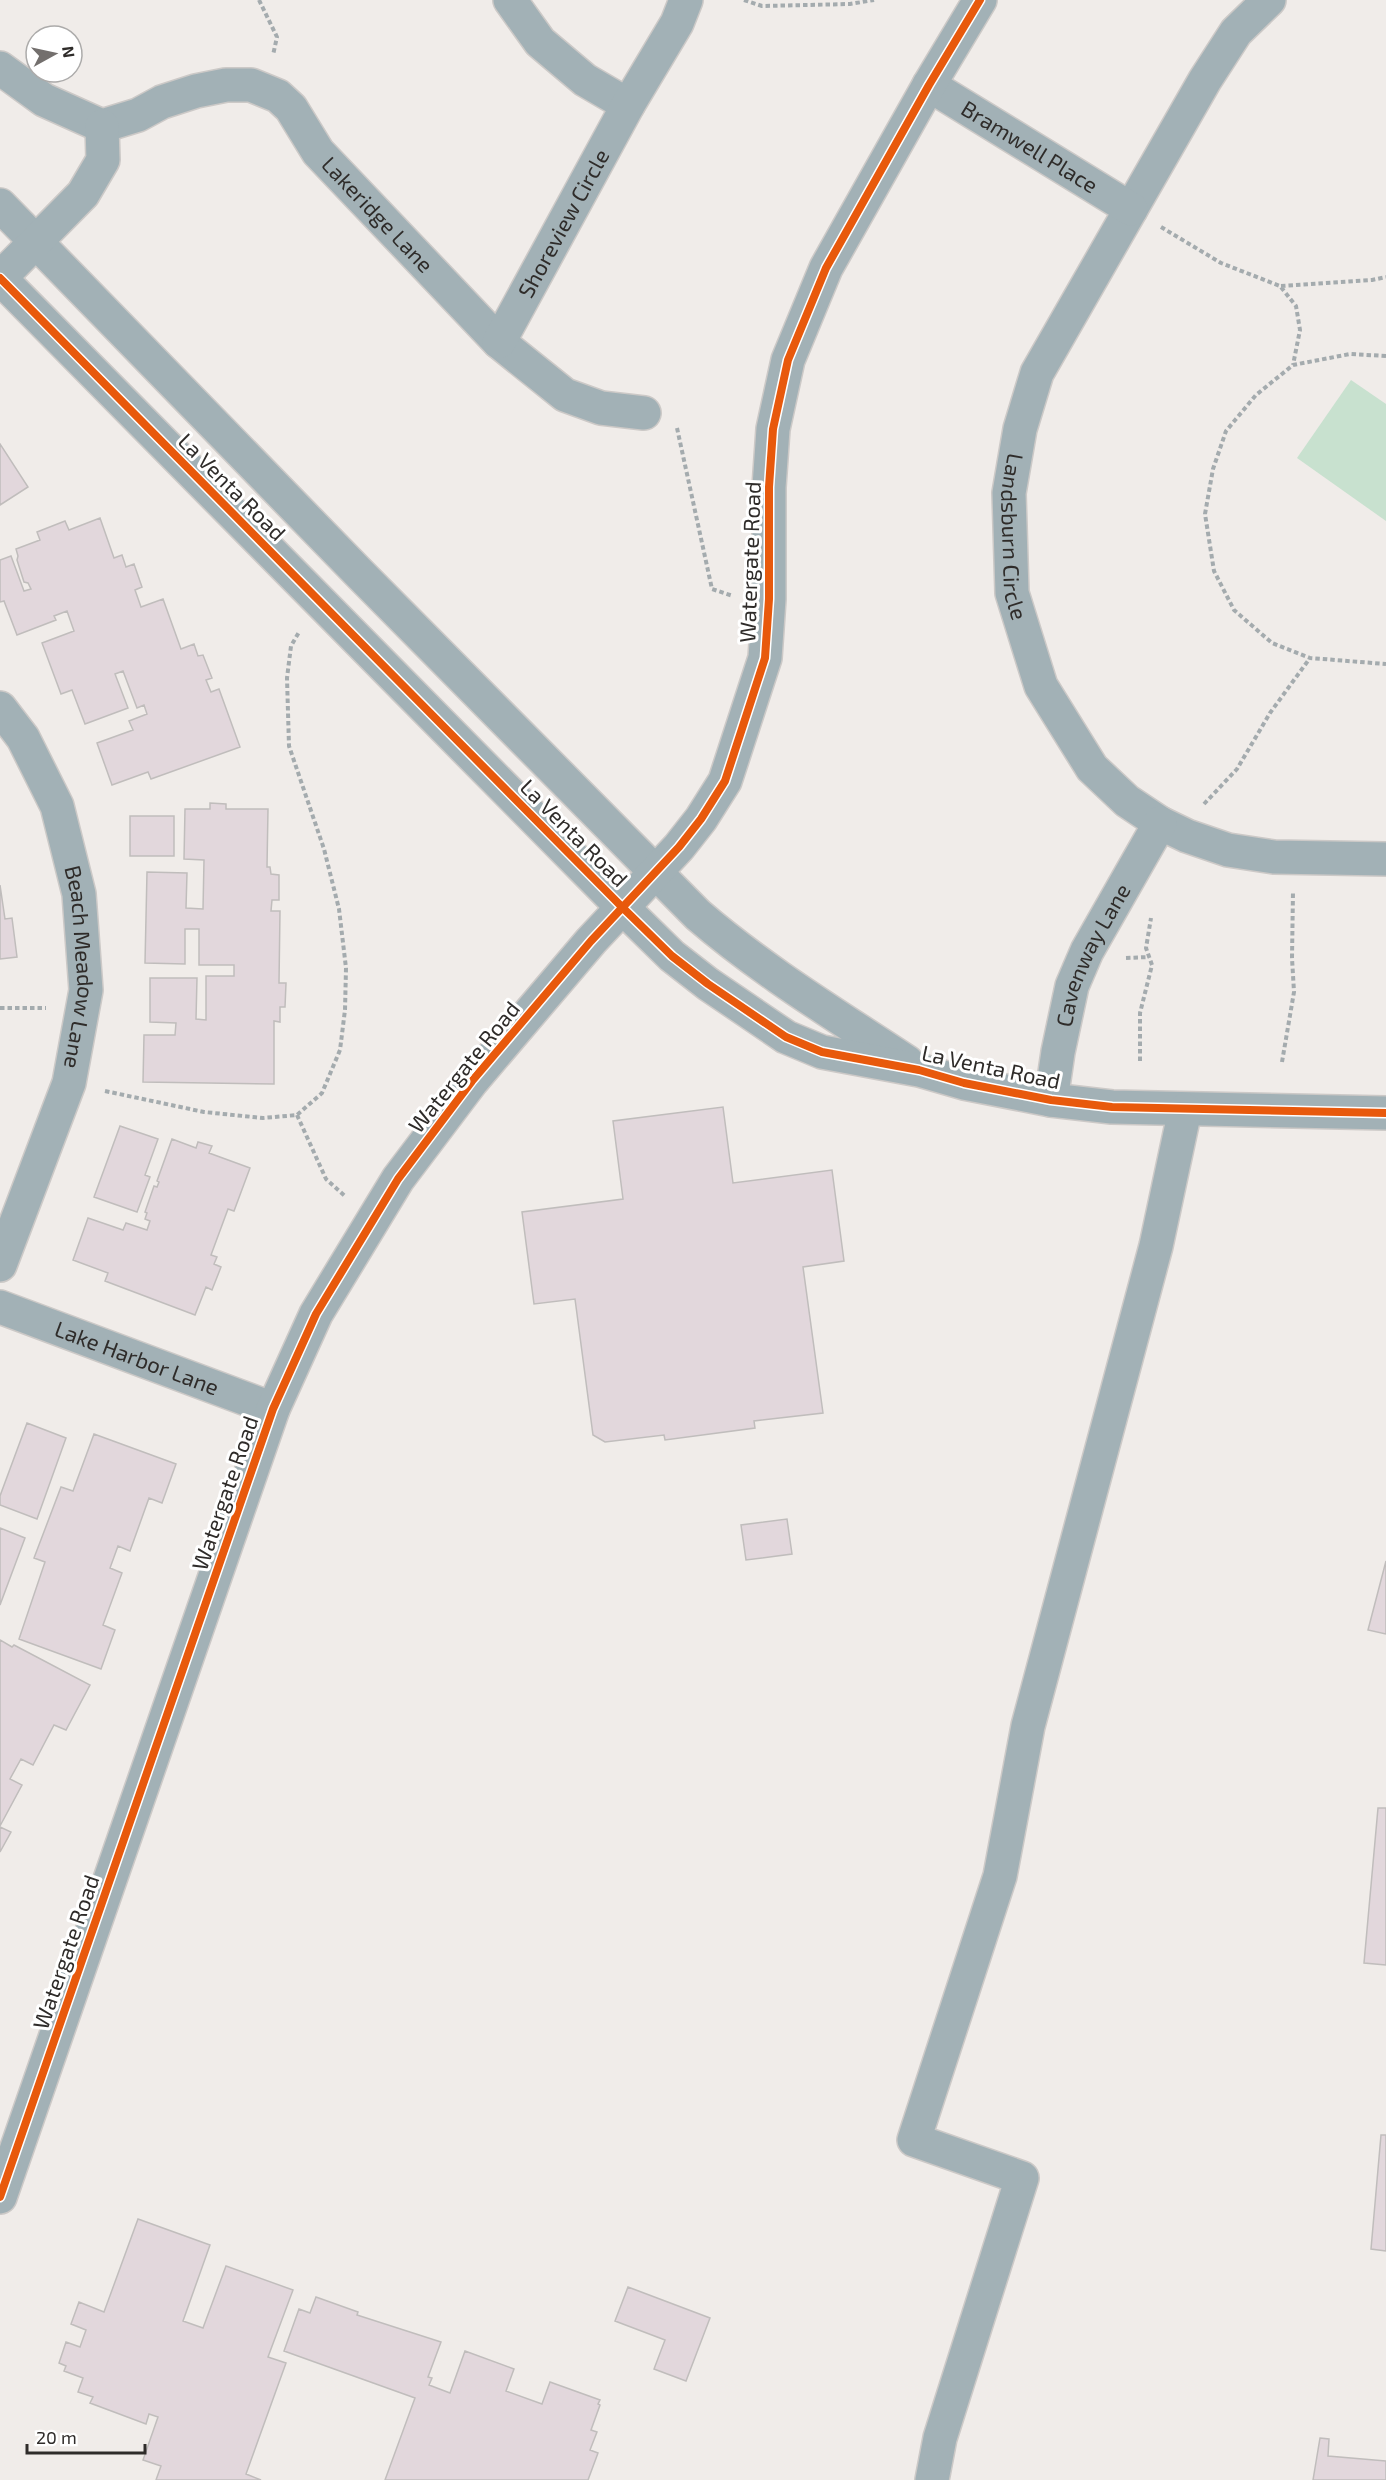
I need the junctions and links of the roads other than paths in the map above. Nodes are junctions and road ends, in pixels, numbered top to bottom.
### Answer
1 (510, 0) edge
2 (686, 0) edge
3 (980, 0) edge
4 (1269, 0) edge
5 (0, 68) edge
6 (929, 85) junction
7 (628, 105) junction
8 (102, 126) junction
9 (0, 205) edge
10 (1131, 209) junction
11 (36, 243) junction
12 (0, 278) edge
13 (499, 342) junction
14 (644, 413) road end
15 (0, 708) edge
16 (1161, 823) junction
17 (1386, 859) edge
18 (655, 872) junction
19 (622, 908) junction
20 (919, 1070) junction
21 (1051, 1100) junction
22 (1185, 1110) junction
23 (1386, 1113) edge
24 (0, 1265) edge
25 (0, 1307) edge
26 (273, 1409) junction
27 (0, 2197) edge
28 (932, 2480) edge

1 - 7 street
2 - 7 street, Shoreview Circle
3 - 6 street, Watergate Road
4 - 10 street, Landsburn Circle
5 - 8 street
6 - 10 street, Bramwell Place
6 - 18 street, Watergate Road
7 - 13 street, Shoreview Circle
8 - 11 street
8 - 13 street, Lakeridge Lane
9 - 11 street, La Venta Road
10 - 16 street, Landsburn Circle
11 - 12 street
11 - 18 street, La Venta Road
12 - 19 street, La Venta Road
13 - 14 street, Lakeridge Lane
15 - 24 street, Beach Meadow Lane
16 - 17 street, Landsburn Circle
16 - 21 street, Cavenway Lane
18 - 19 street, Watergate Road
18 - 20 street, La Venta Road
19 - 20 street, La Venta Road
19 - 26 street, Watergate Road
20 - 21 street, La Venta Road
21 - 22 street, La Venta Road
22 - 23 street, La Venta Road
22 - 28 street
25 - 26 street, Lake Harbor Lane
26 - 27 street, Watergate Road

